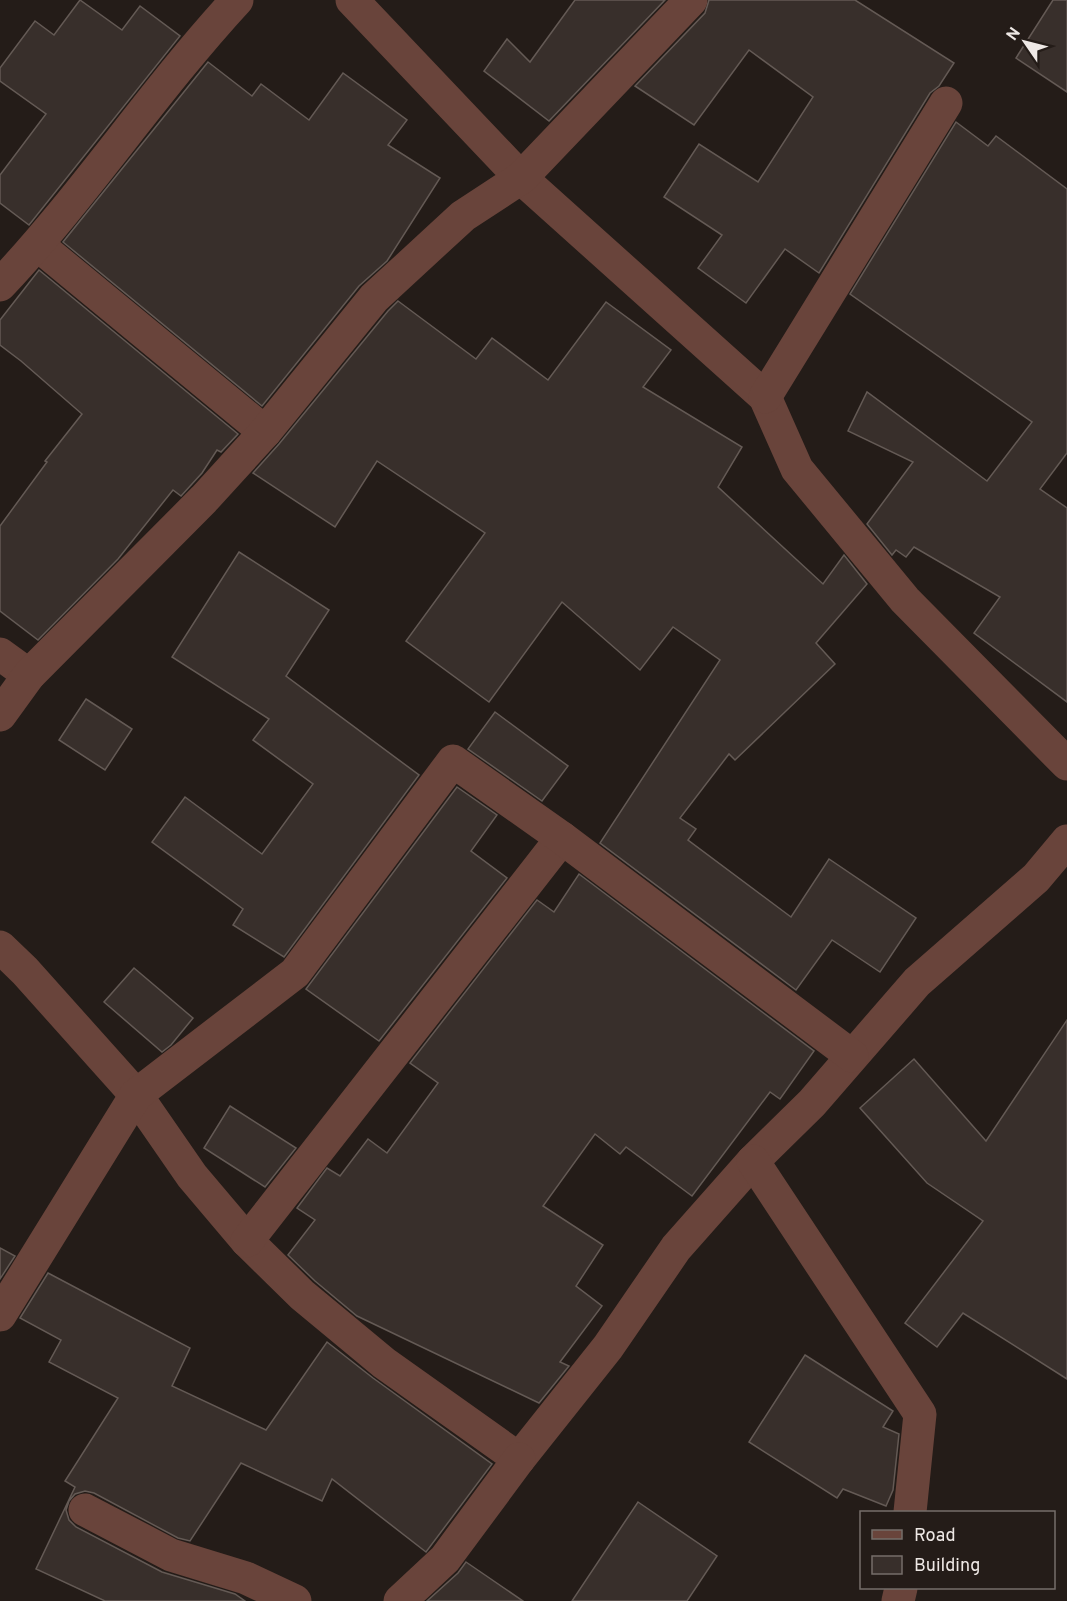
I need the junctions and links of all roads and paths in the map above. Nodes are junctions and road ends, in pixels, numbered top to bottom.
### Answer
1 (237, 0) edge
2 (352, 0) edge
3 (691, 0) edge
4 (946, 103) dead end
5 (521, 178) junction
6 (38, 245) junction
7 (0, 285) edge
8 (765, 397) junction
9 (265, 432) junction
10 (0, 654) edge
11 (29, 675) junction
12 (0, 715) edge
13 (1067, 764) edge
14 (562, 838) junction
15 (1067, 841) edge
16 (0, 947) edge
17 (852, 1056) junction
18 (135, 1095) junction
19 (753, 1161) junction
20 (247, 1241) junction
21 (0, 1315) edge
22 (519, 1459) junction
23 (85, 1510) dead end
24 (910, 1511) edge
25 (295, 1601) edge
26 (400, 1601) edge

1 - 6 street
2 - 5 street
3 - 5 street
4 - 8 street
5 - 8 street
5 - 9 street
6 - 7 street
6 - 9 street
8 - 13 street
9 - 11 street
10 - 11 street
11 - 12 street
14 - 17 street
14 - 18 street
14 - 20 street
15 - 17 street
16 - 18 street
17 - 19 street
18 - 20 street
18 - 21 street
19 - 22 street
19 - 24 street
20 - 22 street
22 - 26 street
23 - 25 street

